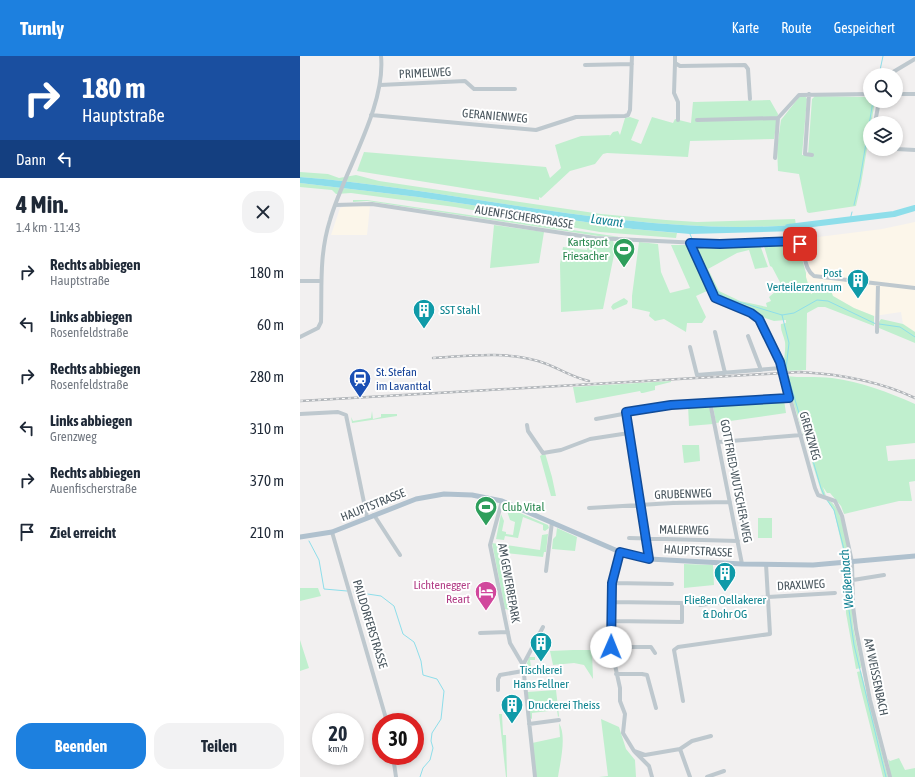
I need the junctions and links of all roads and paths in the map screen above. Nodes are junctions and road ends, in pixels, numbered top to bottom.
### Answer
1 (381, 56) edge
2 (632, 56) edge
3 (675, 56) edge
4 (915, 59) edge
5 (675, 62) junction
6 (632, 64) junction
7 (585, 65) dead end
8 (900, 68) edge
9 (380, 85) junction
10 (515, 89) dead end
11 (809, 94) junction
12 (863, 94) edge
13 (903, 94) edge
14 (915, 94) edge
15 (750, 99) dead end
16 (371, 115) junction
17 (778, 118) junction
18 (678, 120) dead end
19 (697, 120) dead end
20 (903, 149) edge
21 (915, 150) edge
22 (812, 154) dead end
23 (775, 158) dead end
24 (335, 205) junction
25 (691, 244) junction
26 (300, 281) edge
27 (321, 281) junction
28 (878, 284) junction
29 (915, 288) edge
30 (715, 332) dead end
31 (877, 332) dead end
32 (748, 336) dead end
33 (300, 337) edge
34 (690, 347) dead end
35 (781, 368) junction
36 (761, 370) junction
37 (725, 373) junction
38 (789, 398) junction
39 (710, 402) junction
40 (626, 412) junction
41 (300, 414) edge
42 (596, 419) dead end
43 (527, 425) dead end
44 (628, 433) junction
45 (801, 435) junction
46 (719, 442) junction
47 (502, 501) junction
48 (730, 502) junction
49 (640, 506) junction
50 (589, 508) dead end
51 (374, 514) junction
52 (367, 517) junction
53 (552, 522) junction
54 (332, 532) junction
55 (300, 537) edge
56 (629, 538) dead end
57 (645, 539) junction
58 (738, 541) junction
59 (620, 552) junction
60 (400, 555) dead end
61 (915, 556) edge
62 (649, 559) junction
63 (849, 563) junction
64 (742, 564) junction
65 (766, 564) junction
66 (546, 570) dead end
67 (884, 575) dead end
68 (853, 580) junction
69 (612, 583) junction
70 (672, 584) dead end
71 (835, 593) dead end
72 (768, 597) junction
73 (611, 602) junction
74 (700, 605) dead end
75 (612, 621) junction
76 (543, 627) dead end
77 (508, 632) junction
78 (480, 633) dead end
79 (611, 647) junction
80 (655, 653) dead end
81 (523, 665) junction
82 (523, 671) junction
83 (616, 674) junction
84 (498, 690) dead end
85 (683, 701) dead end
86 (656, 708) dead end
87 (384, 713) edge
88 (559, 720) dead end
89 (528, 724) junction
90 (711, 736) dead end
91 (680, 749) junction
92 (634, 751) junction
93 (394, 765) edge
94 (724, 771) dead end
95 (396, 777) edge
96 (535, 777) edge
97 (652, 777) edge
98 (690, 777) edge
99 (707, 777) edge
100 (890, 777) edge

1 - 9 street
2 - 6 street, GERANIENWEG
3 - 5 street
4 - 8 street
5 - 15 street
5 - 18 street
6 - 7 street
6 - 16 street, GERANIENWEG
9 - 10 street, PRIMELWEG
9 - 16 street
11 - 12 street
11 - 17 street
11 - 22 street
13 - 14 street
16 - 24 street
17 - 19 street
17 - 23 street
20 - 21 street
24 - 25 street, AUENFISCHERSTRASSE
24 - 27 street
25 - 28 street, AUENFISCHERSTRASSE
25 - 35 street, GRENZWEG
26 - 27 street
27 - 33 street
28 - 29 street, AUENFISCHERSTRASSE
28 - 31 street
30 - 37 street
32 - 36 street
34 - 37 street
35 - 36 street
35 - 38 street, GRENZWEG
36 - 37 street
38 - 39 street
38 - 45 street, GRENZWEG
39 - 40 street
39 - 46 street, GOTTFRIED-WUTSCHER-WEG
40 - 42 street
40 - 44 street
41 - 52 street
43 - 44 street
44 - 49 street
45 - 46 street
45 - 63 street, GRENZWEG
46 - 48 street, GOTTFRIED-WUTSCHER-WEG
47 - 51 main road, HAUPTSTRASSE
47 - 53 main road, HAUPTSTRASSE
47 - 77 street, AM GEWERBEPARK
48 - 49 street, GRUBENWEG
48 - 58 street, GOTTFRIED-WUTSCHER-WEG
49 - 50 street, GRUBENWEG
49 - 57 street
51 - 52 main road, HAUPTSTRASSE
51 - 60 street
52 - 54 main road, HAUPTSTRASSE
53 - 59 main road, HAUPTSTRASSE
53 - 66 street
54 - 55 main road, HAUPTSTRASSE
54 - 87 street, PAILDORFERSTRASSE
56 - 57 street, MALERWEG
57 - 58 street, MALERWEG
57 - 62 street
58 - 64 street, GOTTFRIED-WUTSCHER-WEG
59 - 62 main road, HAUPTSTRASSE
59 - 69 street
61 - 63 main road, HAUPTSTRASSE
62 - 64 main road, HAUPTSTRASSE
63 - 65 main road, HAUPTSTRASSE
63 - 68 street, AM WEISSENBACH
64 - 65 main road, HAUPTSTRASSE
65 - 72 street
67 - 68 street
68 - 100 street, AM WEISSENBACH
69 - 70 street
69 - 73 street
71 - 72 street, DRAXLWEG
72 - 74 street, DRAXLWEG
72 - 85 street
73 - 75 street
73 - 75 street
75 - 79 street
76 - 81 street
77 - 78 street
77 - 81 street, AM GEWERBEPARK
79 - 80 street
79 - 83 street
81 - 82 street
82 - 84 street
82 - 89 street
83 - 86 street
83 - 92 street
88 - 89 street
89 - 96 street
90 - 91 street
91 - 92 street
91 - 98 street
92 - 97 street
93 - 95 street
94 - 99 street

